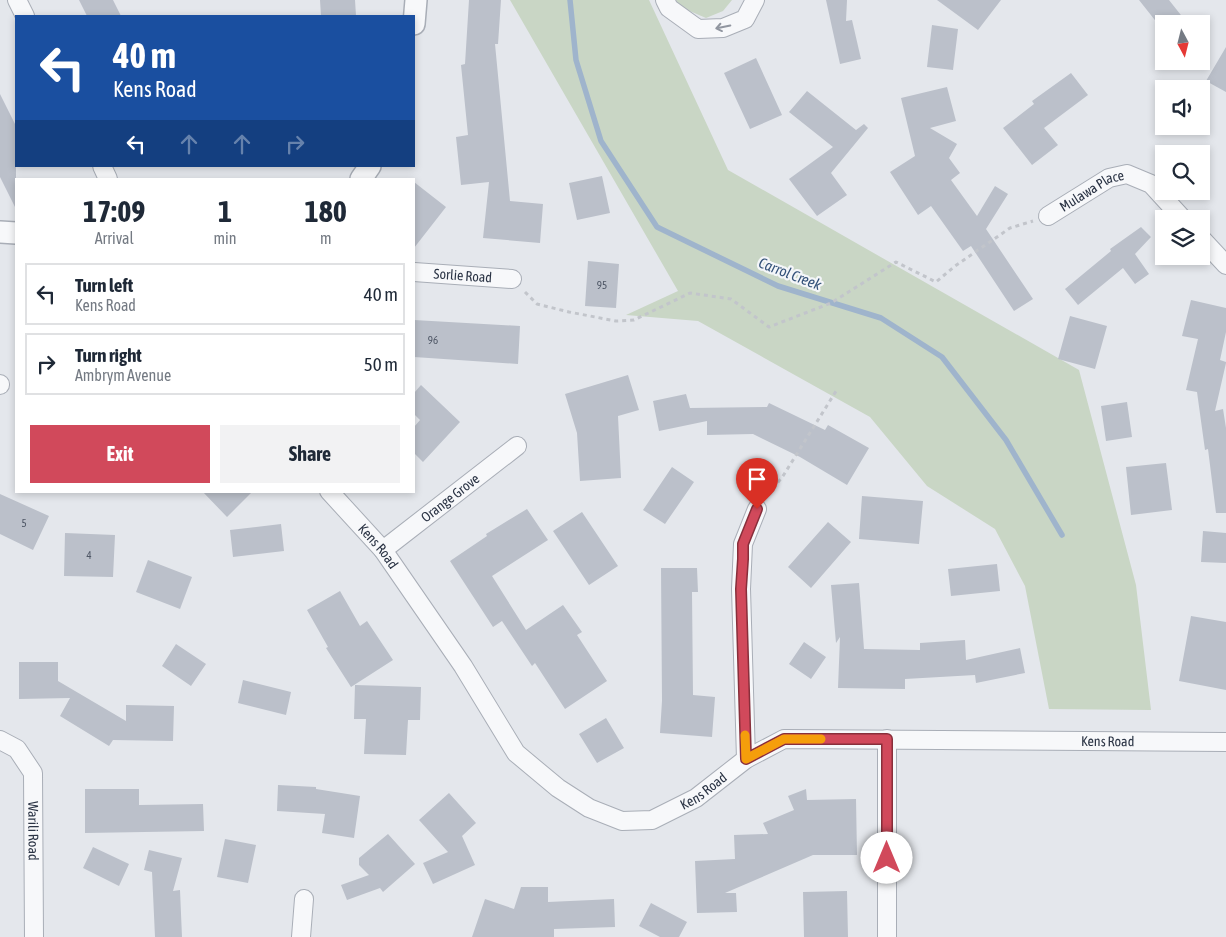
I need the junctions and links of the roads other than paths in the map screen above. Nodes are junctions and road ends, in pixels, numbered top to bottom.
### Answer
1 (17, 0) edge
2 (416, 0) edge
3 (665, 0) edge
4 (756, 0) edge
5 (24, 15) edge
6 (415, 15) edge
7 (369, 167) edge
8 (362, 178) edge
9 (1175, 210) edge
10 (1048, 216) road end
11 (0, 232) edge
12 (15, 234) edge
13 (1210, 248) edge
14 (1226, 265) edge
15 (415, 272) edge
16 (512, 279) road end
17 (517, 446) dead end
18 (331, 493) edge
19 (757, 509) road end
20 (383, 550) junction
21 (887, 739) junction
22 (0, 740) edge
23 (1226, 742) edge
24 (746, 759) junction
25 (304, 899) dead end
26 (34, 937) edge
27 (301, 937) edge
28 (886, 937) edge

1 - 5 street
2 - 6 street
4 -> 3 street
7 - 8 street
9 - 10 street, Mulawa Place
11 - 12 street
13 - 14 street
15 - 16 street, Sorlie Road
17 - 20 street, Orange Grove
18 - 20 street, Kens Road
19 - 24 street
20 - 24 street, Kens Road
21 - 23 street, Kens Road
21 - 24 street, Kens Road
21 - 28 street
22 - 26 street, Warili Road
25 - 27 street

